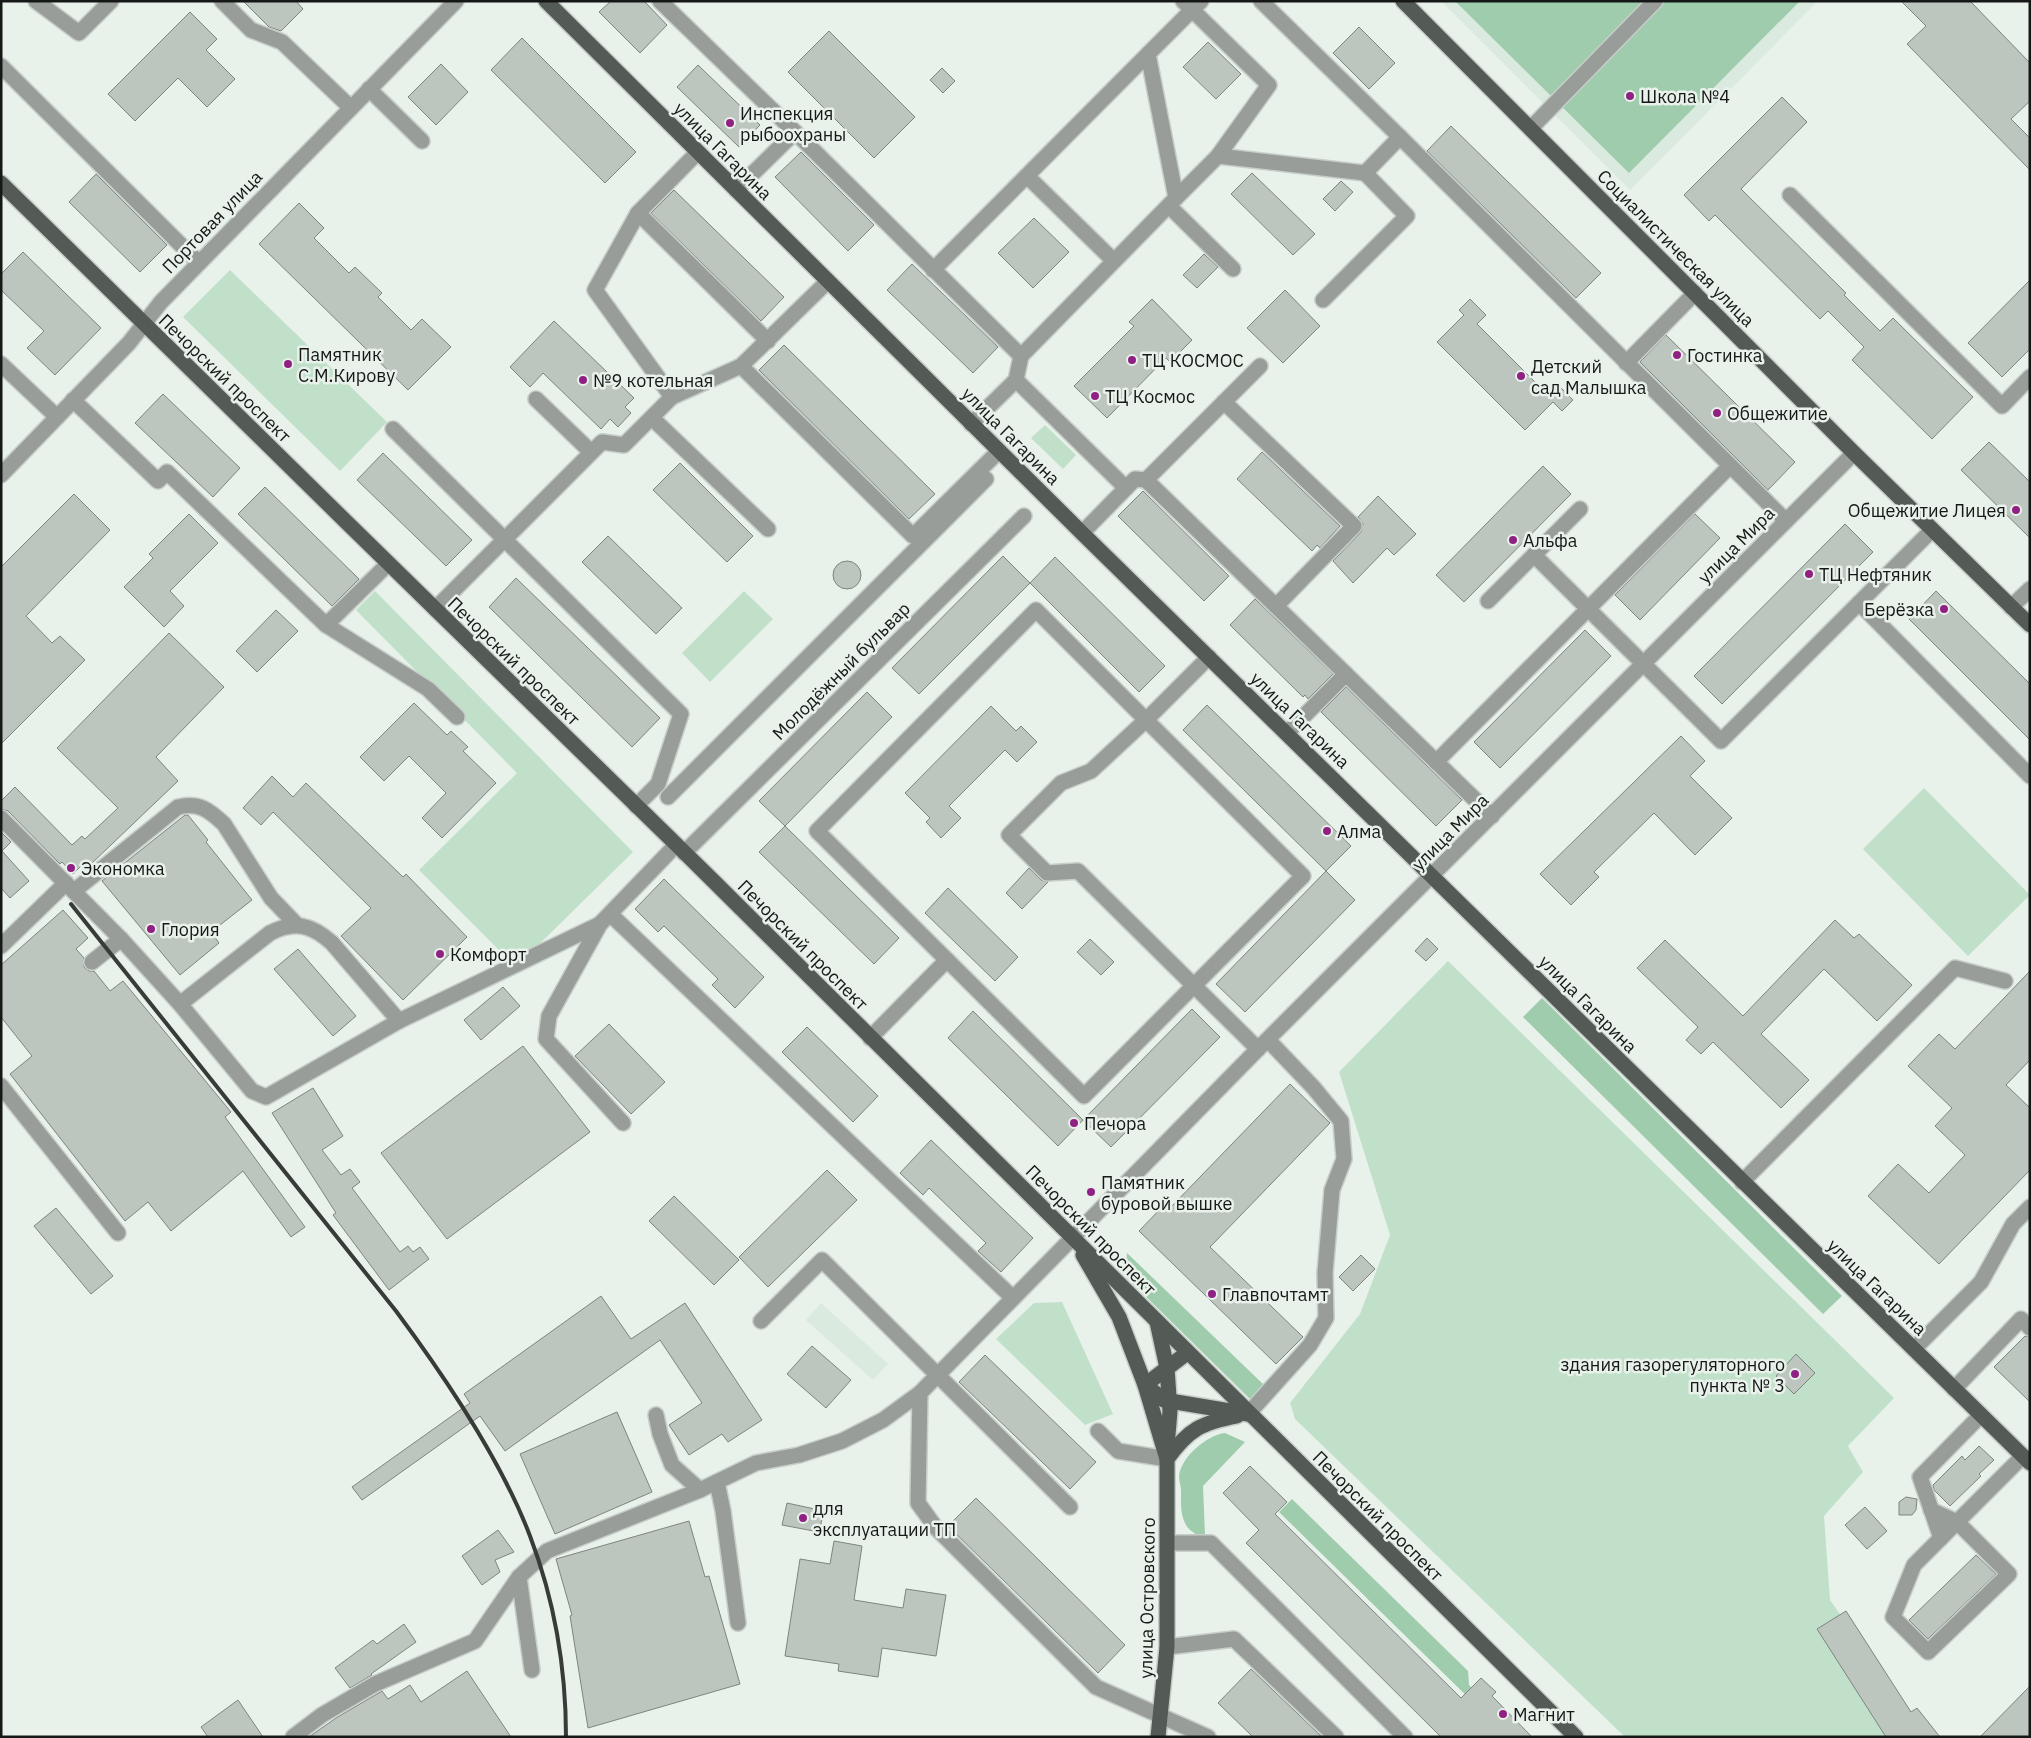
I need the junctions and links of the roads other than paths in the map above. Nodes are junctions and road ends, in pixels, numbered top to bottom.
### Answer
1 (36, 1) edge
2 (111, 1) edge
3 (222, 1) edge
4 (456, 1) edge
5 (546, 1) edge
6 (660, 1) edge
7 (1261, 1) edge
8 (1403, 1) edge
9 (1655, 1) edge
10 (1192, 4) edge
11 (1148, 54) junction
12 (1, 66) edge
13 (369, 89) junction
14 (351, 108) junction
15 (1531, 128) junction
16 (795, 132) junction
17 (1400, 137) junction
18 (422, 141) dead end
19 (698, 152) junction
20 (1218, 156) junction
21 (1365, 173) junction
22 (1027, 176) junction
23 (1, 183) edge
24 (736, 190) junction
25 (1790, 195) dead end
26 (1173, 202) junction
27 (638, 213) junction
28 (1114, 261) junction
29 (199, 263) junction
30 (1233, 269) dead end
31 (933, 270) junction
32 (828, 281) junction
33 (1695, 293) junction
34 (1323, 300) dead end
35 (143, 323) junction
36 (768, 341) junction
37 (1021, 356) junction
38 (1626, 363) junction
39 (1, 364) edge
40 (741, 366) junction
41 (1260, 366) dead end
42 (2030, 377) edge
43 (1016, 380) junction
44 (672, 397) junction
45 (536, 399) dead end
46 (73, 400) junction
47 (1224, 402) junction
48 (57, 417) junction
49 (652, 418) junction
50 (971, 424) junction
51 (393, 429) dead end
52 (999, 451) junction
53 (591, 452) junction
54 (1854, 453) junction
55 (1730, 466) junction
56 (1, 475) edge
57 (986, 479) dead end
58 (1146, 480) junction
59 (1126, 488) junction
60 (1580, 509) dead end
61 (1024, 516) dead end
62 (1786, 521) junction
63 (768, 529) dead end
64 (1932, 530) junction
65 (1082, 533) junction
66 (505, 538) junction
67 (1534, 555) junction
68 (388, 564) junction
69 (2030, 589) edge
70 (1488, 601) dead end
71 (1859, 603) junction
72 (1276, 606) junction
73 (2011, 607) junction
74 (435, 609) junction
75 (1588, 609) junction
76 (326, 625) junction
77 (2030, 625) edge
78 (1209, 657) junction
79 (1644, 664) junction
80 (1346, 674) junction
81 (457, 717) dead end
82 (1146, 720) junction
83 (1287, 733) junction
84 (1436, 762) junction
85 (2030, 776) edge
86 (668, 797) dead end
87 (636, 806) junction
88 (1492, 816) junction
89 (1, 818) edge
90 (680, 849) junction
91 (1432, 876) junction
92 (70, 887) junction
93 (605, 919) junction
94 (296, 924) junction
95 (121, 938) junction
96 (1, 946) edge
97 (948, 960) junction
98 (92, 962) dead end
99 (2005, 981) dead end
100 (1194, 985) junction
101 (180, 1004) junction
102 (399, 1021) junction
103 (870, 1038) junction
104 (1263, 1045) junction
105 (1, 1086) edge
106 (623, 1123) dead end
107 (1742, 1182) junction
108 (2030, 1207) edge
109 (118, 1233) dead end
110 (1072, 1237) junction
111 (1013, 1298) junction
112 (2027, 1319) edge
113 (762, 1321) dead end
114 (1157, 1322) junction
115 (1914, 1349) junction
116 (1188, 1353) junction
117 (1167, 1368) junction
118 (937, 1375) junction
119 (1145, 1385) junction
120 (1954, 1388) junction
121 (920, 1393) junction
122 (1169, 1401) junction
123 (1248, 1414) junction
124 (656, 1415) dead end
125 (1982, 1415) junction
126 (1098, 1431) dead end
127 (1167, 1459) junction
128 (2026, 1459) edge
129 (717, 1482) junction
130 (700, 1490) junction
131 (1070, 1506) dead end
132 (1931, 1510) junction
133 (1941, 1538) junction
134 (1168, 1543) junction
135 (519, 1577) junction
136 (738, 1623) dead end
137 (1168, 1647) junction
138 (532, 1670) dead end
139 (1161, 1716) junction
140 (293, 1737) edge
141 (1158, 1737) edge
142 (1208, 1737) edge
143 (1336, 1737) edge
144 (1405, 1737) edge
145 (1576, 1737) edge

1 - 2 street
3 - 14 street
4 - 13 street, Портовая улица
5 - 19 main road, улица Гагарина
6 - 16 street
7 - 17 street
8 - 15 main road, Социалистическая улица
9 - 15 street
10 - 11 street
10 - 20 street
11 - 22 street
11 - 26 street
12 - 29 street
13 - 14 street, Портовая улица
13 - 18 street
14 - 29 street, Портовая улица
15 - 33 main road, Социалистическая улица
16 - 24 street
16 - 31 street
17 - 21 street
17 - 38 street
19 - 24 main road, улица Гагарина
19 - 27 street
20 - 21 street
20 - 26 street
21 - 34 street
22 - 28 street
22 - 31 street
23 - 35 main road, Печорский проспект
24 - 32 main road, улица Гагарина
25 - 42 street
26 - 28 street
26 - 30 street
27 - 36 street
27 - 44 street
28 - 37 street
29 - 35 street, Портовая улица
31 - 37 street
32 - 36 street
32 - 50 main road, улица Гагарина
33 - 38 street
33 - 54 main road, Социалистическая улица
35 - 46 street, Портовая улица
35 - 68 main road, Печорский проспект
36 - 40 street
37 - 43 street
38 - 55 street
39 - 48 street
40 - 44 street
40 - 52 street
41 - 47 street
43 - 50 street
43 - 59 street
44 - 49 street
45 - 53 street
46 - 48 street, Портовая улица
46 - 76 street
47 - 58 street
47 - 72 street
48 - 56 street, Портовая улица
49 - 53 street
49 - 63 street
50 - 52 main road, улица Гагарина
51 - 66 street
52 - 65 main road, улица Гагарина
53 - 66 street
54 - 62 street, улица Мира
54 - 64 main road, Социалистическая улица
55 - 62 street
55 - 75 street
57 - 86 street
58 - 59 street
58 - 72 street
59 - 65 street
60 - 67 street
61 - 90 street, Молодёжный бульвар
62 - 79 street, улица Мира
64 - 71 street
64 - 73 main road, Социалистическая улица
65 - 78 main road, улица Гагарина
66 - 74 street
66 - 87 street
67 - 70 street
67 - 75 street
68 - 74 main road, Печорский проспект
68 - 76 street
69 - 73 street
71 - 79 street
71 - 85 street
72 - 80 street
73 - 77 main road, Социалистическая улица
74 - 87 main road, Печорский проспект
75 - 79 street
75 - 84 street
76 - 81 street
78 - 82 street
78 - 83 main road, улица Гагарина
79 - 88 street, улица Мира
80 - 83 street
80 - 84 street
82 - 97 street
82 - 100 street
82 - 100 street
83 - 91 main road, улица Гагарина
84 - 88 street
87 - 90 main road, Печорский проспект
88 - 91 street, улица Мира
89 - 92 street
90 - 93 street, Молодёжный бульвар
90 - 103 main road, Печорский проспект
91 - 104 street, улица Мира
91 - 107 main road, улица Гагарина
92 - 94 street
92 - 95 street
92 - 96 street
93 - 102 street
93 - 106 street
93 - 111 street
94 - 101 street
94 - 102 street
95 - 98 street
95 - 101 street
97 - 100 street
97 - 103 street
99 - 107 street
100 - 104 street
101 - 102 street
103 - 110 main road, Печорский проспект
104 - 110 street, улица Мира
104 - 123 street
105 - 109 street
107 - 115 main road, улица Гагарина
108 - 115 street
110 - 111 street, улица Мира
110 - 114 main road, Печорский проспект
110 - 119 main road, улица Островского
111 - 118 street, улица Мира
112 - 120 street
113 - 118 street
114 - 116 main road, Печорский проспект
114 - 117 main road
115 - 120 main road, улица Гагарина
116 - 117 main road
116 - 123 main road, Печорский проспект
117 - 119 main road
117 - 122 main road
118 - 121 street, улица Мира
118 - 131 street
119 - 122 main road
119 - 127 main road, улица Островского
120 - 125 main road, улица Гагарина
121 - 129 street, улица Мира
121 - 139 street
122 - 123 main road
122 - 127 main road
123 - 127 main road
123 - 145 main road, Печорский проспект
124 - 130 street
125 - 128 main road, улица Гагарина
125 - 132 street
126 - 127 street
127 - 134 main road, улица Островского
128 - 133 street
129 - 130 street, улица Мира
129 - 136 street
130 - 135 street, улица Мира
132 - 133 street
132 - 133 street
134 - 137 main road, улица Островского
134 - 144 street
135 - 138 street
135 - 140 street, улица Мира
137 - 139 main road, улица Островского
137 - 143 street
139 - 141 main road, улица Островского
139 - 142 street

